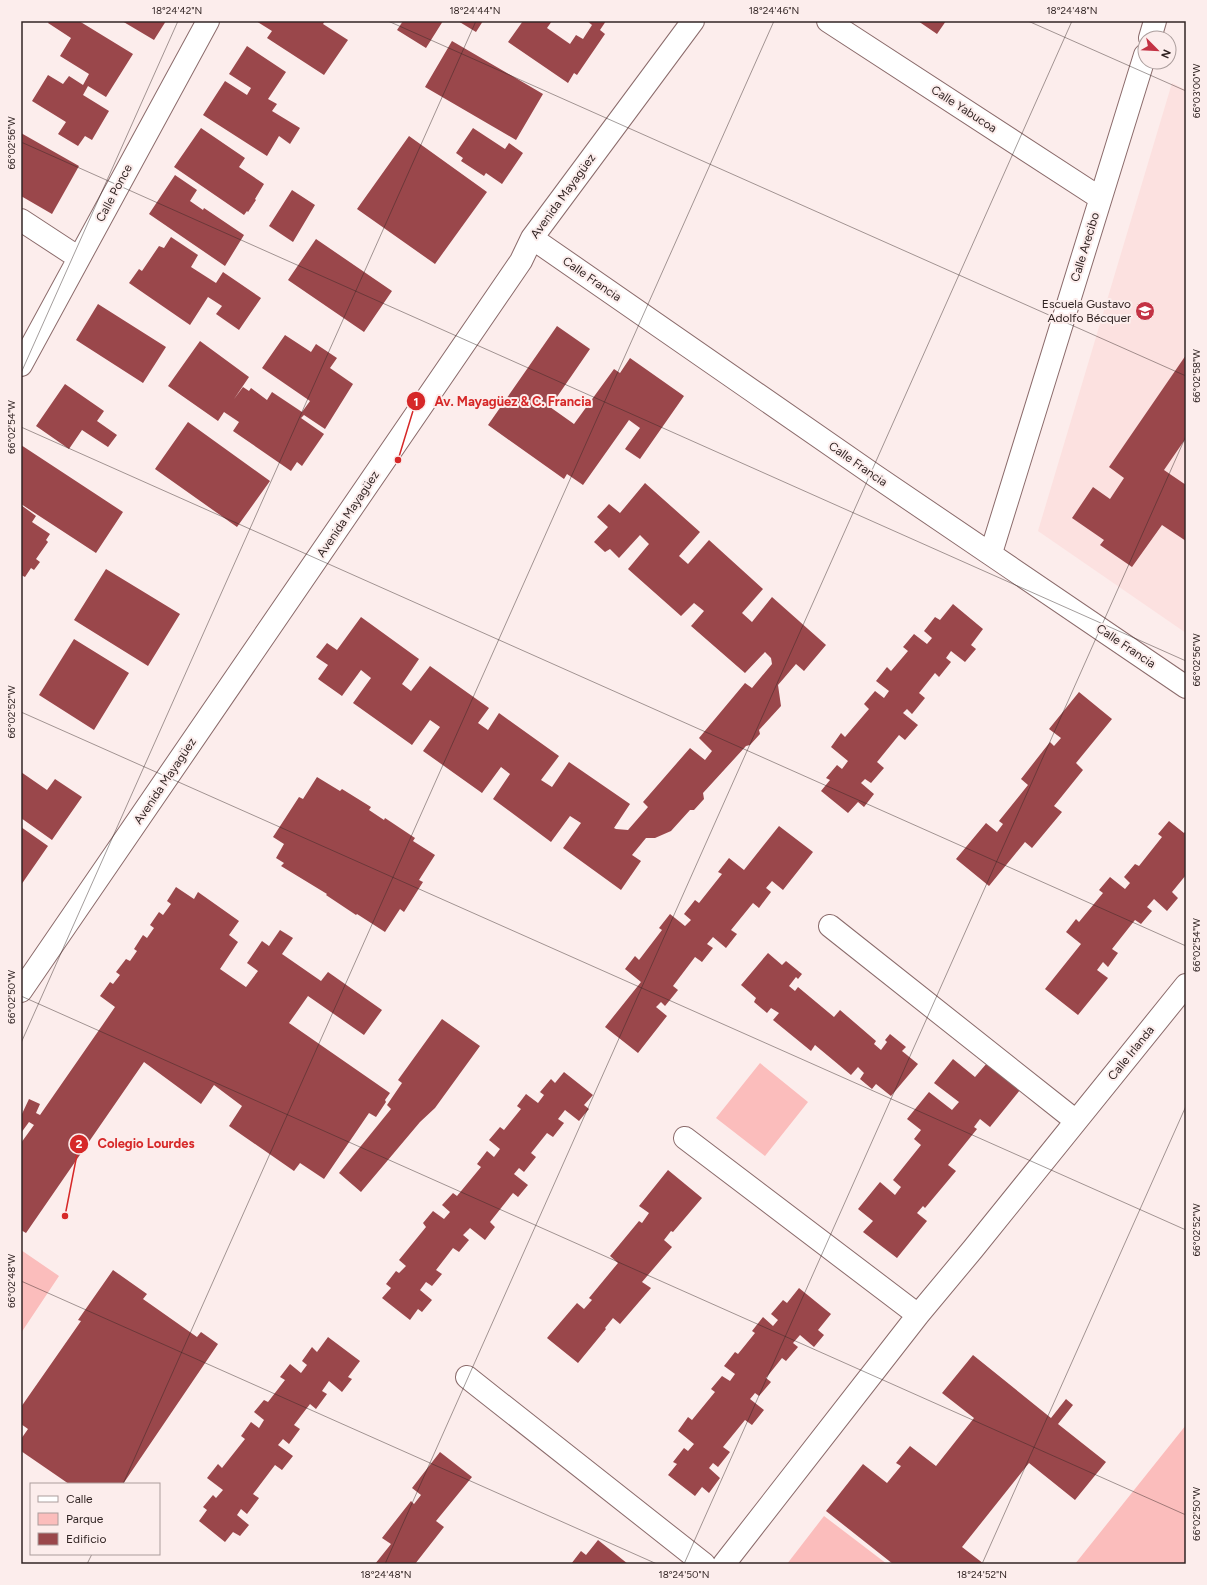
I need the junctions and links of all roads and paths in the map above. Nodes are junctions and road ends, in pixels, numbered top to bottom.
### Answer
1 (208, 21) edge
2 (693, 21) edge
3 (828, 21) edge
4 (1140, 70) edge
5 (1100, 198) junction
6 (21, 220) edge
7 (532, 238) junction
8 (79, 258) junction
9 (21, 365) edge
10 (991, 553) junction
11 (1186, 687) edge
12 (830, 926) dead end
13 (1186, 985) edge
14 (21, 991) edge
15 (1076, 1121) junction
16 (685, 1138) dead end
17 (918, 1315) junction
18 (467, 1377) dead end
19 (704, 1564) edge
20 (724, 1564) edge

1 - 8 street, Calle Ponce
2 - 7 street, Avenida Mayagüez
3 - 5 street, Calle Yabucoa
4 - 5 street, Calle Arecibo
5 - 10 street, Calle Arecibo
6 - 8 street
7 - 10 street, Calle Francia
7 - 14 street, Avenida Mayagüez
8 - 9 street, Calle Ponce
10 - 11 street, Calle Francia
12 - 15 street
13 - 15 street, Calle Irlanda
15 - 17 street, Calle Irlanda
16 - 17 street
17 - 20 street, Calle Irlanda
18 - 19 street

